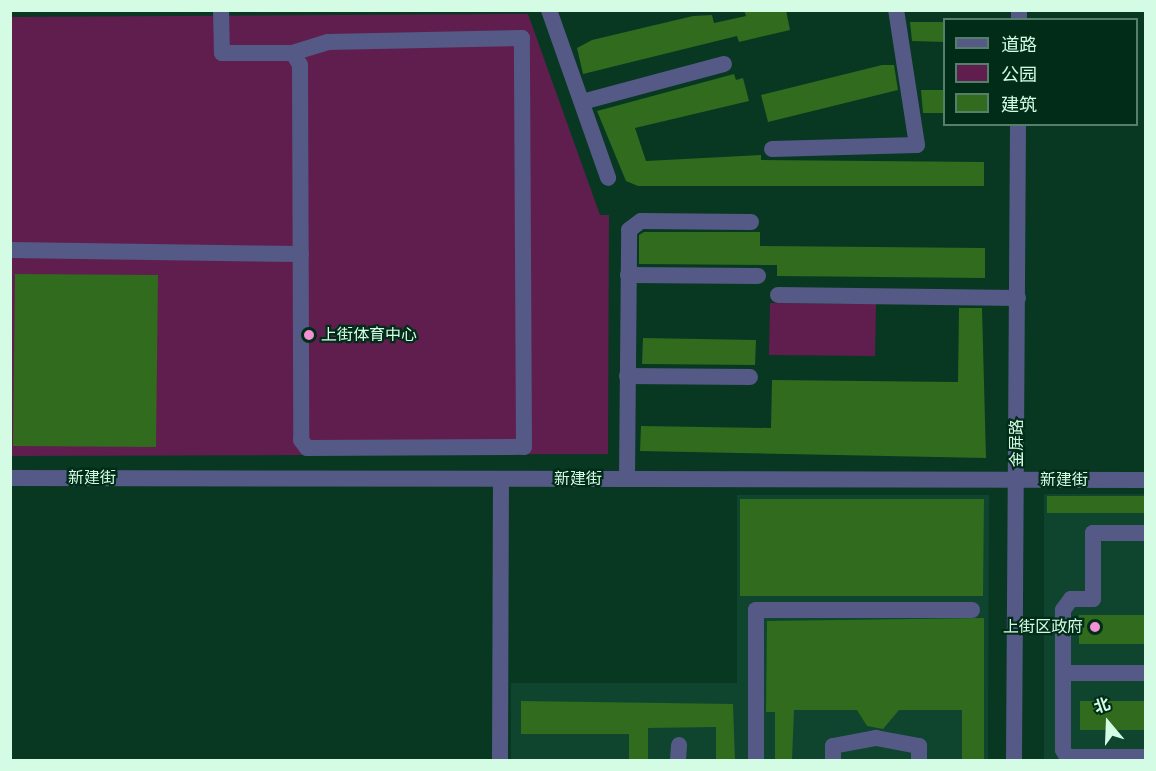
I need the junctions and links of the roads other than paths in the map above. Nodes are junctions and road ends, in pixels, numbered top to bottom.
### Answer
1 (221, 10) edge
2 (549, 10) edge
3 (896, 10) edge
4 (293, 53) junction
5 (724, 64) dead end
6 (582, 102) junction
7 (1018, 126) edge
8 (772, 149) dead end
9 (608, 178) dead end
10 (751, 222) dead end
11 (10, 250) edge
12 (301, 254) junction
13 (628, 275) junction
14 (758, 276) dead end
15 (778, 295) dead end
16 (1018, 298) junction
17 (627, 376) junction
18 (750, 377) dead end
19 (10, 478) edge
20 (501, 479) junction
21 (627, 479) junction
22 (1017, 480) junction
23 (1146, 480) edge
24 (1146, 533) edge
25 (972, 610) dead end
26 (1063, 673) junction
27 (1146, 673) edge
28 (1146, 757) edge
29 (500, 760) edge
30 (756, 760) edge
31 (833, 760) edge
32 (919, 760) edge
33 (1014, 760) edge

1 - 4 street
2 - 6 street
3 - 8 street
4 - 12 street
4 - 12 street
5 - 6 street
6 - 9 street
7 - 16 street, 金屏路
10 - 13 street
11 - 12 street
13 - 14 street
13 - 17 street
15 - 16 street
16 - 22 street, 金屏路
17 - 18 street
17 - 21 street
19 - 20 street, 新建街
20 - 21 street, 新建街
20 - 29 street
21 - 22 street, 新建街
22 - 23 street, 新建街
22 - 33 street, 金屏路
24 - 26 street
25 - 30 street
26 - 27 street
26 - 28 street
31 - 32 street

